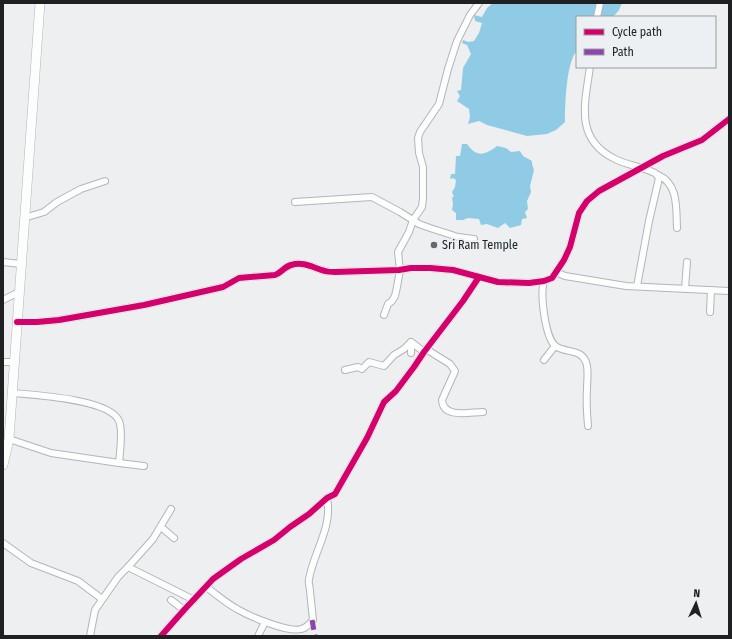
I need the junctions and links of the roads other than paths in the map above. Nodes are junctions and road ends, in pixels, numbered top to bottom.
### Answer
1 (40, 3) edge
2 (479, 3) edge
3 (600, 3) edge
4 (597, 16) edge
5 (590, 68) edge
6 (729, 119) edge
7 (640, 168) junction
8 (658, 175) junction
9 (105, 181) dead end
10 (296, 202) dead end
11 (24, 218) junction
12 (413, 220) junction
13 (677, 228) dead end
14 (474, 239) dead end
15 (3, 262) edge
16 (687, 262) dead end
17 (21, 264) junction
18 (400, 270) junction
19 (556, 272) junction
20 (479, 277) junction
21 (544, 281) junction
22 (637, 286) junction
23 (685, 289) junction
24 (711, 290) junction
25 (729, 291) edge
26 (19, 292) junction
27 (3, 300) edge
28 (710, 312) dead end
29 (384, 315) dead end
30 (17, 322) junction
31 (411, 342) junction
32 (555, 346) junction
33 (404, 349) junction
34 (425, 351) junction
35 (410, 353) dead end
36 (403, 357) dead end
37 (544, 360) dead end
38 (3, 362) edge
39 (15, 362) junction
40 (345, 370) dead end
41 (12, 393) junction
42 (483, 412) dead end
43 (588, 426) dead end
44 (9, 439) junction
45 (120, 463) junction
46 (3, 465) edge
47 (144, 466) dead end
48 (327, 498) junction
49 (171, 509) dead end
50 (161, 527) junction
51 (174, 538) dead end
52 (3, 543) edge
53 (128, 567) junction
54 (206, 588) junction
55 (102, 600) junction
56 (171, 600) dead end
57 (194, 600) junction
58 (184, 610) junction
59 (266, 622) junction
60 (90, 636) edge
61 (161, 636) edge
62 (258, 636) edge

1 - 11 main road
2 - 12 street
3 - 4 street
5 - 7 street
6 - 7 street
7 - 8 street
7 - 19 street
8 - 13 street
8 - 22 street
9 - 11 street
10 - 12 street
11 - 17 main road
12 - 14 street
12 - 18 street
15 - 17 street
16 - 23 street
17 - 26 main road
18 - 20 street
18 - 29 street
18 - 30 street
19 - 21 street
19 - 22 street
20 - 21 street
20 - 34 street
21 - 32 street
22 - 23 street
23 - 24 street
24 - 25 street
24 - 28 street
26 - 27 street
26 - 30 main road
30 - 39 main road
31 - 33 street
31 - 34 street
31 - 35 street
32 - 37 street
32 - 43 street
33 - 36 street
33 - 40 street
34 - 42 street
34 - 48 street
38 - 39 street
39 - 41 main road
41 - 44 main road
41 - 45 street
44 - 45 street
44 - 46 main road
45 - 47 street
48 - 54 street
48 - 59 street
49 - 50 street
50 - 51 street
50 - 53 street
52 - 55 street
53 - 55 street
53 - 57 street
54 - 57 street
54 - 59 street
55 - 60 street
56 - 58 street
57 - 58 street
58 - 61 street
59 - 62 street

